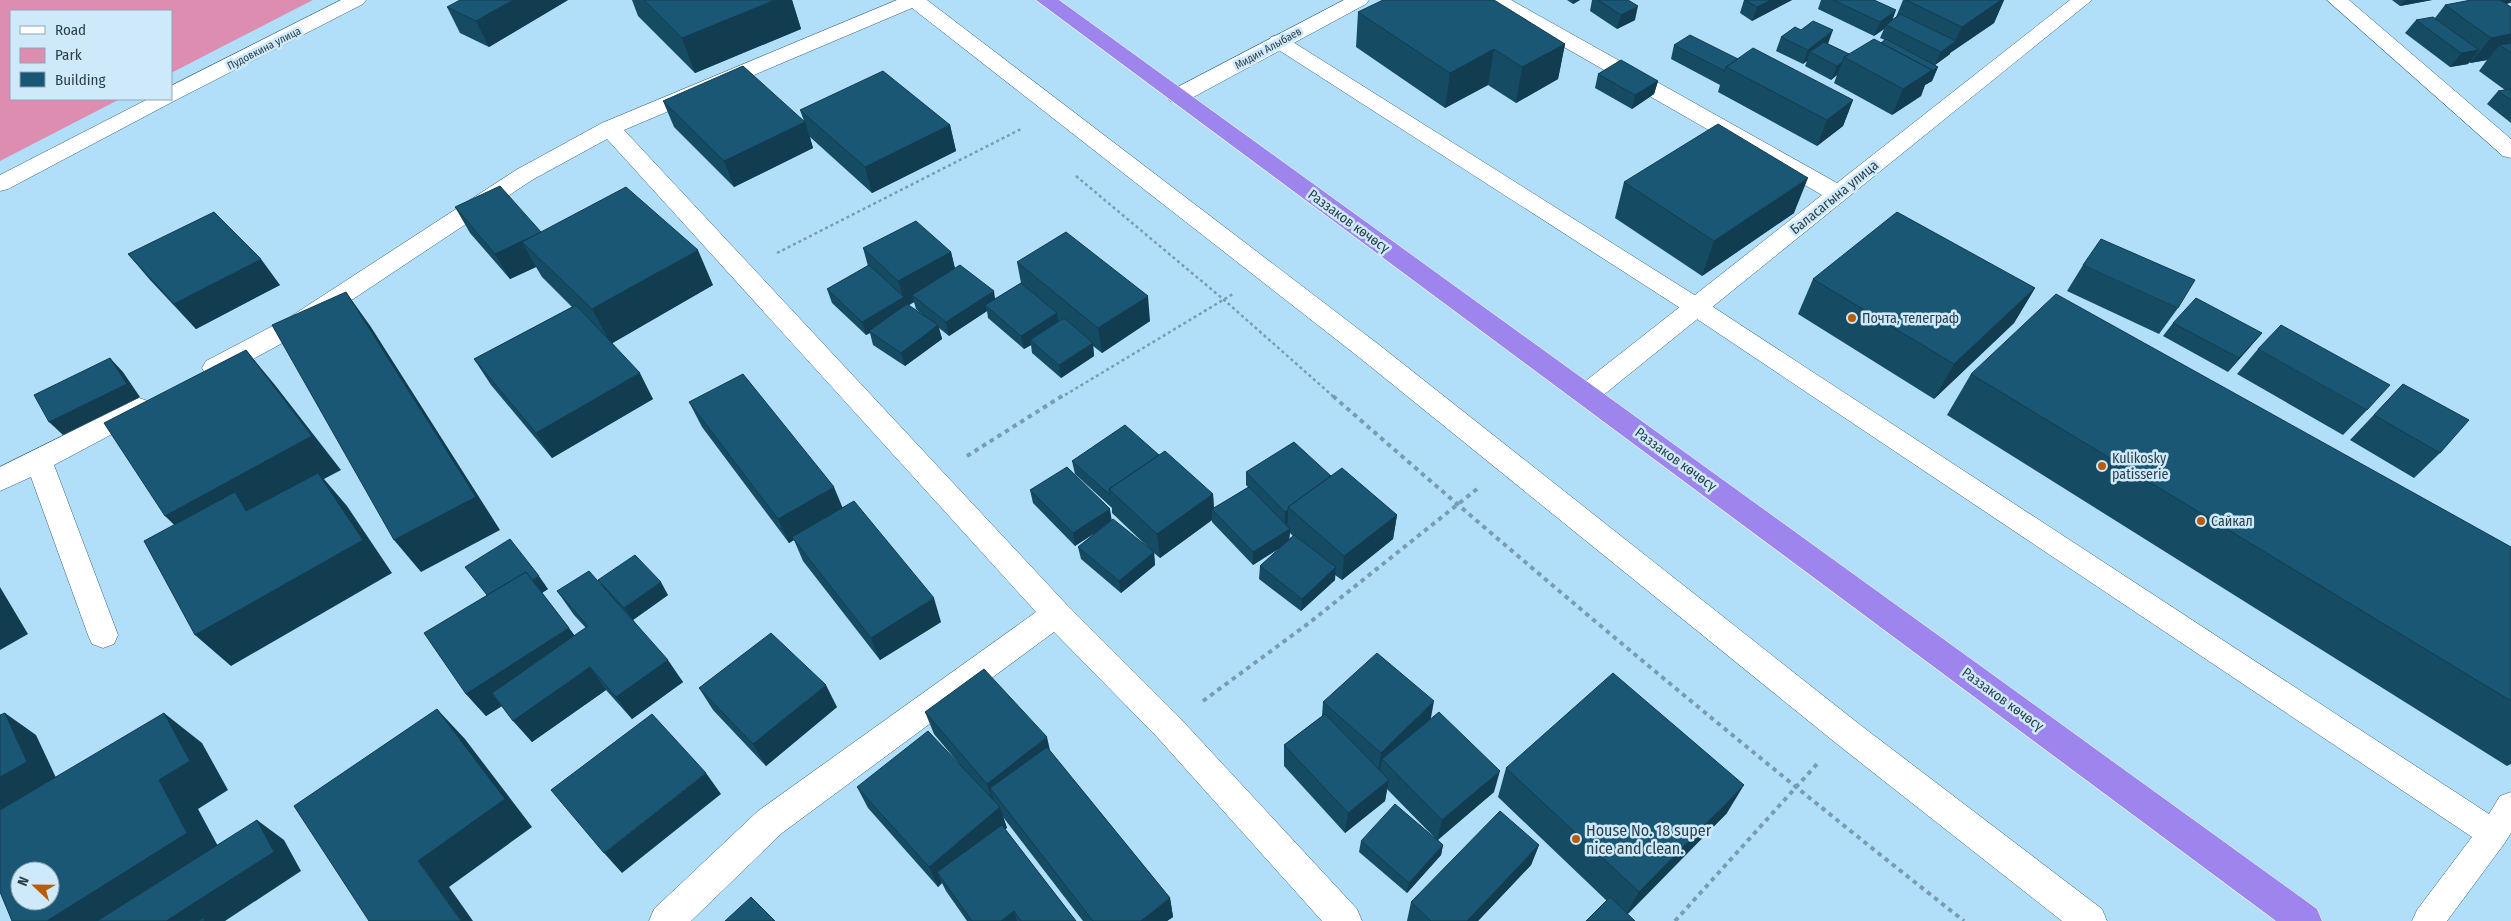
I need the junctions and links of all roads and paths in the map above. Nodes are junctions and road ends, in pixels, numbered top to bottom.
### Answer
1 (356, 0) edge
2 (1046, 0) edge
3 (1359, 0) edge
4 (1496, 0) edge
5 (2082, 0) edge
6 (2337, 0) edge
7 (1278, 42) junction
8 (172, 94) edge
9 (1178, 96) junction
10 (162, 100) edge
11 (1057, 110) junction
12 (1012, 123) dead end
13 (610, 128) junction
14 (1020, 129) junction
15 (1027, 136) dead end
16 (2511, 152) edge
17 (1073, 173) dead end
18 (0, 184) edge
19 (1838, 194) junction
20 (740, 271) junction
21 (1272, 275) junction
22 (1223, 299) junction
23 (1696, 307) junction
24 (195, 378) edge
25 (1587, 394) junction
26 (160, 397) edge
27 (39, 462) junction
28 (1511, 463) junction
29 (932, 479) junction
30 (0, 480) edge
31 (1457, 505) junction
32 (1056, 614) junction
33 (103, 635) dead end
34 (1168, 727) junction
35 (1848, 734) junction
36 (1794, 787) junction
37 (2511, 806) edge
38 (2493, 834) junction
39 (666, 921) edge
40 (1345, 921) edge
41 (1675, 921) edge
42 (1964, 921) edge
43 (2090, 921) edge
44 (2305, 921) edge
45 (2428, 921) edge

1 - 8 street, Пудовкина улица
2 - 9 highway, Раззаков көчөсү
3 - 7 street, Мидин Алыбаев
4 - 19 street
5 - 19 street, Баласагына улица
6 - 16 street
7 - 9 street, Мидин Алыбаев
7 - 23 lane
9 - 25 highway, Раззаков көчөсү
10 - 18 street
11 - 13 street
11 - 14 path
11 - 21 street
12 - 14 path
13 - 20 street
13 - 24 street
14 - 15 path
14 - 20 path
17 - 22 path
19 - 23 street, Баласагына улица
20 - 29 street
21 - 22 path
21 - 28 street
22 - 29 path
22 - 31 path
23 - 25 street, Баласагына улица
23 - 38 lane
25 - 44 highway, Раззаков көчөсү
26 - 27 street
27 - 30 street
27 - 33 street
28 - 31 path
28 - 35 street
29 - 32 street
31 - 34 path
31 - 36 path
32 - 34 street
32 - 39 street
34 - 40 street
35 - 36 path
35 - 43 street
36 - 41 path
36 - 42 path
37 - 38 lane
38 - 45 lane

